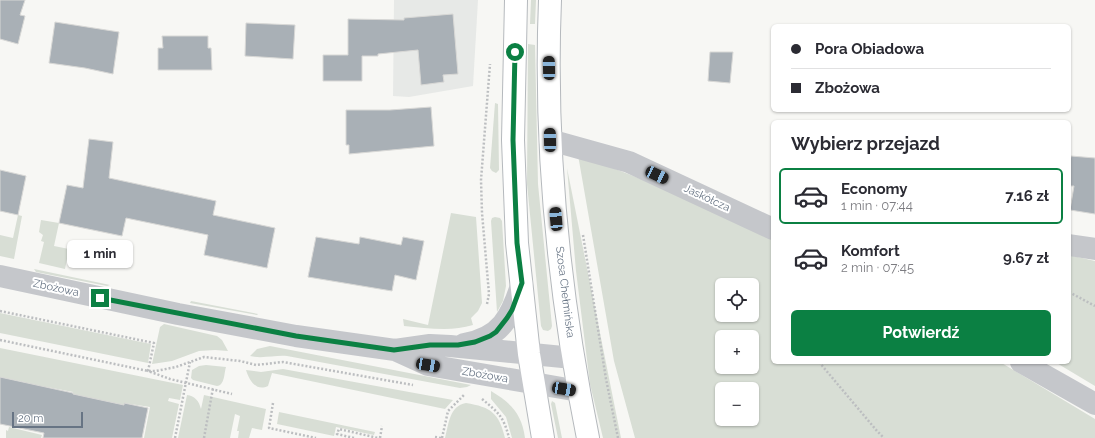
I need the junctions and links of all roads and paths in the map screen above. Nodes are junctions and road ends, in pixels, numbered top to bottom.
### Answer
1 (516, 0) edge
2 (550, 0) edge
3 (550, 140) junction
4 (771, 228) edge
5 (582, 233) dead end
6 (1071, 245) edge
7 (1095, 249) edge
8 (0, 276) edge
9 (522, 283) junction
10 (1071, 293) edge
11 (1095, 306) edge
12 (0, 311) edge
13 (0, 340) edge
14 (450, 346) junction
15 (394, 350) junction
16 (529, 354) junction
17 (573, 358) junction
18 (190, 362) junction
19 (821, 364) edge
20 (1025, 364) edge
21 (148, 371) junction
22 (186, 382) junction
23 (533, 384) junction
24 (420, 386) dead end
25 (213, 388) junction
26 (579, 391) junction
27 (458, 393) dead end
28 (232, 394) dead end
29 (465, 394) junction
30 (469, 394) dead end
31 (482, 398) dead end
32 (273, 403) dead end
33 (1095, 404) edge
34 (382, 426) dead end
35 (435, 437) dead end
36 (175, 438) edge
37 (204, 438) edge
38 (316, 438) edge
39 (354, 438) edge
40 (379, 438) edge
41 (441, 438) edge
42 (510, 438) edge
43 (543, 438) edge
44 (588, 438) edge
45 (618, 438) edge
46 (884, 438) edge

1 - 9 main road
2 - 3 main road, Szosa Chełmińska
3 - 4 street, Jaskółcza
3 - 17 main road, Szosa Chełmińska
5 - 45 path
6 - 7 street
8 - 15 street, Zbożowa
9 - 14 street, Zbożowa
9 - 16 main road
10 - 11 path
12 - 21 path
13 - 21 path
14 - 15 street, Zbożowa
14 - 16 street, Zbożowa
15 - 23 street, Zbożowa
16 - 17 street, Zbożowa
16 - 23 main road
17 - 26 main road, Szosa Chełmińska
18 - 21 path
18 - 22 path
18 - 24 path
19 - 46 path
20 - 33 street
21 - 22 path
22 - 25 path
22 - 36 path
23 - 26 street, Zbożowa
23 - 43 main road
25 - 28 path
25 - 37 path
26 - 44 main road, Szosa Chełmińska
27 - 29 path
29 - 30 path
29 - 41 path
31 - 42 path
32 - 38 path
34 - 40 path
35 - 41 path
39 - 40 path

